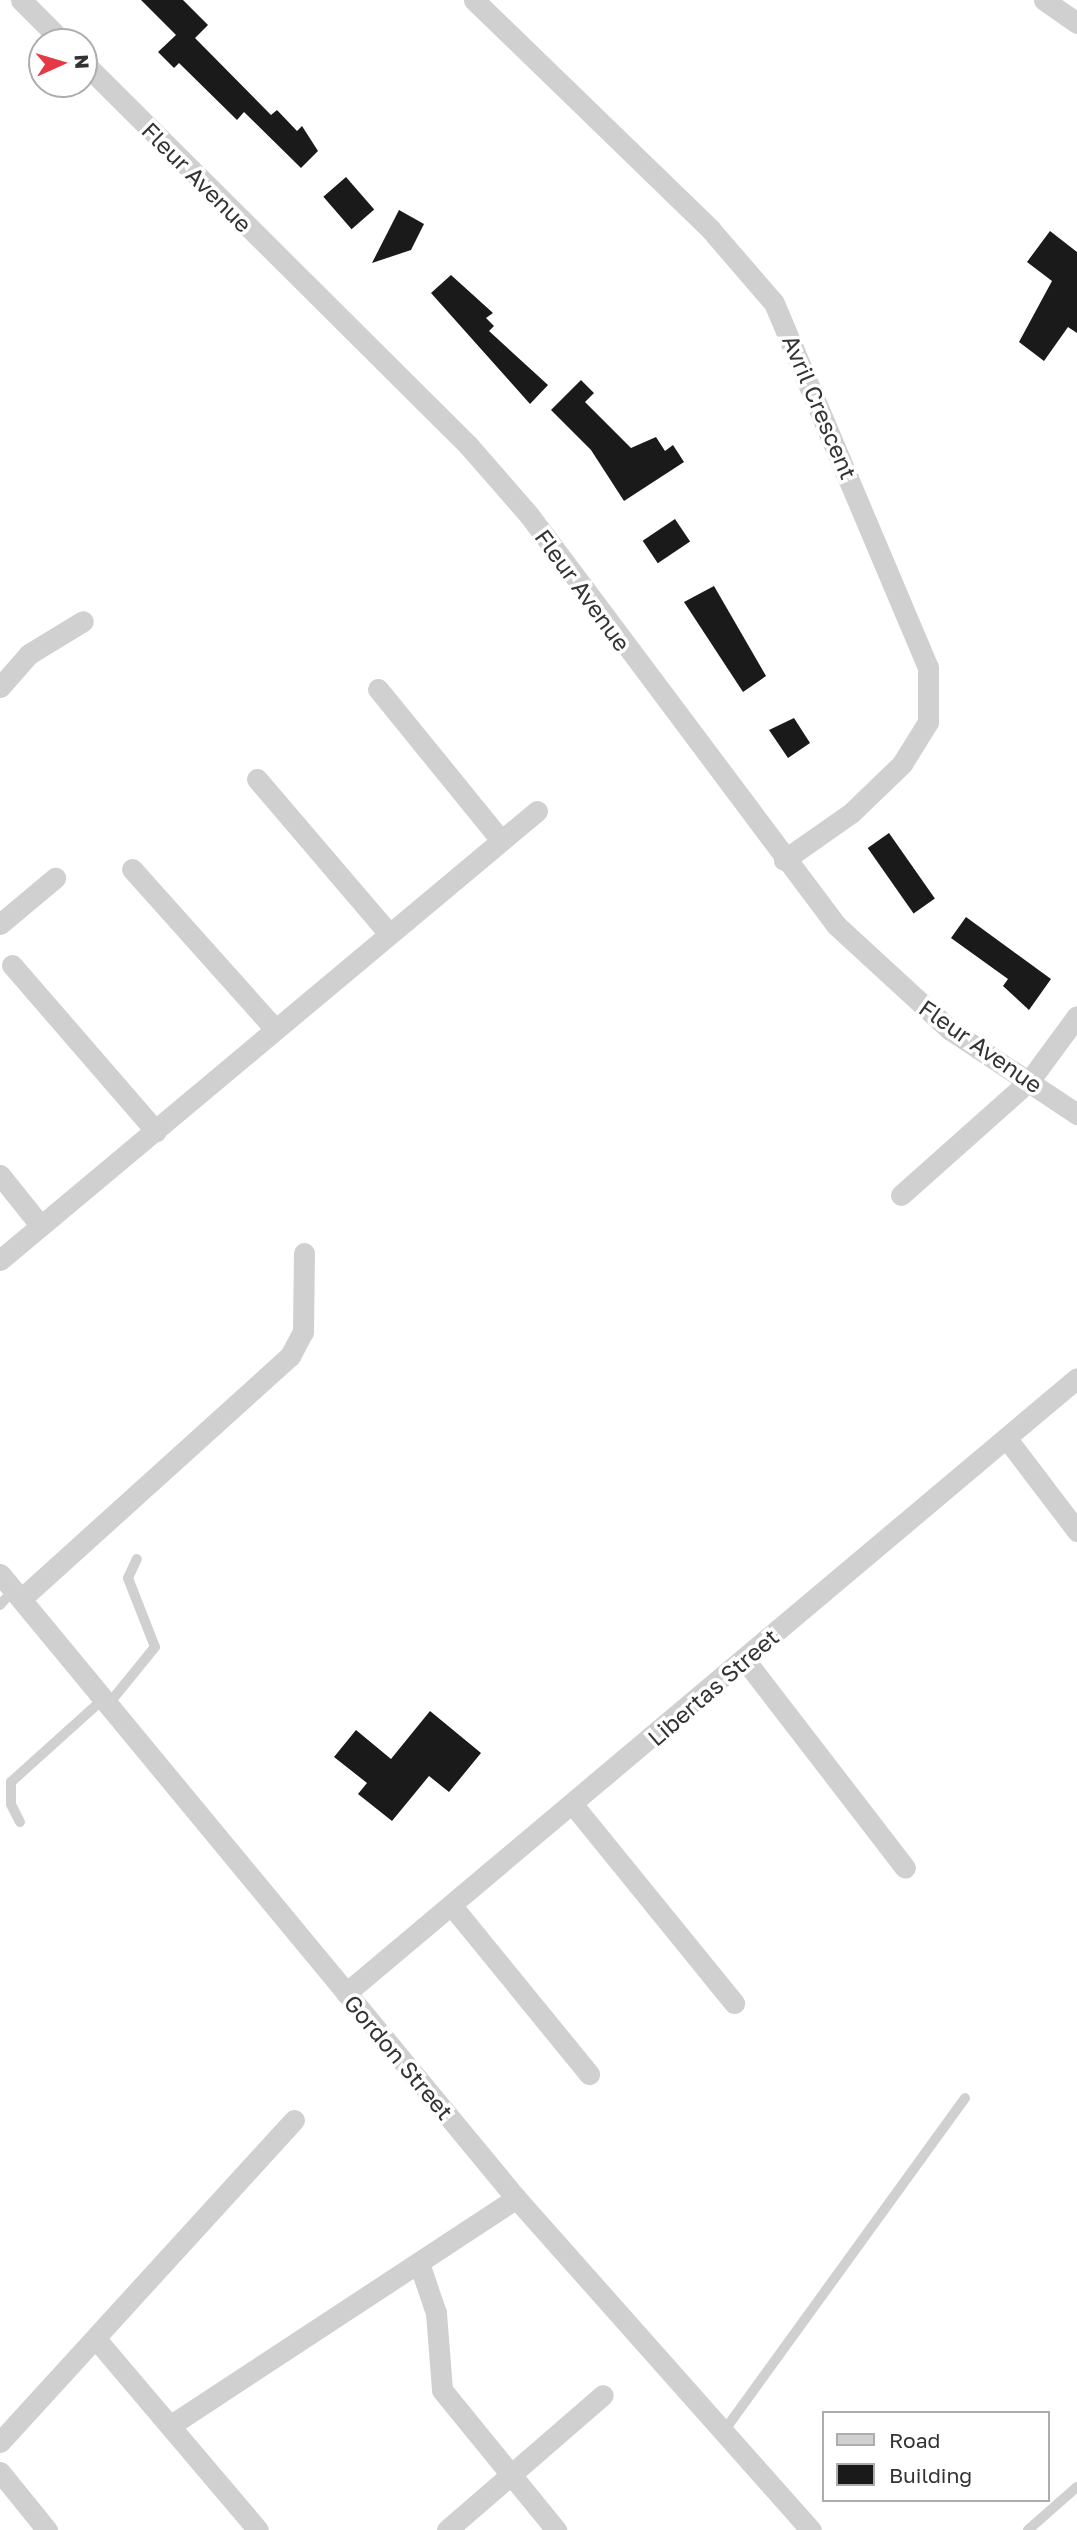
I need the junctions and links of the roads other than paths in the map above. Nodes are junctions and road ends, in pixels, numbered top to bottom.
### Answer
1 (21, 0) edge
2 (474, 0) edge
3 (1044, 0) edge
4 (1077, 23) edge
5 (49, 28) edge
6 (98, 77) edge
7 (83, 621) dead end
8 (0, 687) edge
9 (378, 689) dead end
10 (257, 779) dead end
11 (537, 811) dead end
12 (499, 838) junction
13 (783, 860) junction
14 (132, 869) dead end
15 (55, 878) dead end
16 (0, 924) edge
17 (387, 931) junction
18 (12, 965) dead end
19 (1077, 1016) edge
20 (275, 1029) junction
21 (1030, 1080) junction
22 (1077, 1114) edge
23 (156, 1131) junction
24 (0, 1175) edge
25 (901, 1195) dead end
26 (40, 1224) junction
27 (304, 1253) dead end
28 (0, 1260) edge
29 (1077, 1378) edge
30 (1007, 1438) junction
31 (1077, 1531) edge
32 (137, 1559) dead end
33 (8, 1592) edge
34 (745, 1660) junction
35 (103, 1704) junction
36 (574, 1806) junction
37 (20, 1822) dead end
38 (905, 1868) dead end
39 (452, 1906) junction
40 (346, 1993) junction
41 (734, 2003) dead end
42 (589, 2074) dead end
43 (965, 2098) dead end
44 (295, 2120) dead end
45 (516, 2198) junction
46 (419, 2263) junction
47 (96, 2339) junction
48 (603, 2395) dead end
49 (171, 2425) junction
50 (724, 2431) junction
51 (0, 2442) edge
52 (0, 2472) edge
53 (512, 2475) junction
54 (1077, 2487) edge
55 (47, 2530) edge
56 (258, 2530) edge
57 (447, 2530) edge
58 (556, 2530) edge
59 (811, 2530) edge
60 (1028, 2530) edge

1 - 5 street
2 - 13 street, Avril Crescent
3 - 4 street
6 - 13 street, Fleur Avenue
7 - 8 street
9 - 12 street
10 - 17 street
11 - 12 street
12 - 17 street
13 - 21 street, Fleur Avenue
14 - 20 street
15 - 16 street
17 - 20 street
18 - 23 street
19 - 21 street
20 - 23 street
21 - 22 street, Fleur Avenue
21 - 25 street
23 - 26 street
24 - 26 street
26 - 28 street
27 - 33 street
29 - 30 street, Libertas Street
30 - 31 street
30 - 34 street, Libertas Street
32 - 35 lane
33 - 35 street, Gordon Street
34 - 36 street, Libertas Street
34 - 38 street
35 - 37 lane
35 - 40 street, Gordon Street
36 - 39 street, Libertas Street
36 - 41 street
39 - 40 street, Libertas Street
39 - 42 street
40 - 45 street, Gordon Street
43 - 50 lane
44 - 47 street
45 - 46 street
45 - 50 street, Gordon Street
46 - 49 street
46 - 53 street
47 - 49 street
47 - 51 street
48 - 53 street
49 - 56 street
50 - 59 street, Gordon Street
52 - 55 street
53 - 57 street
53 - 58 street
54 - 60 lane

